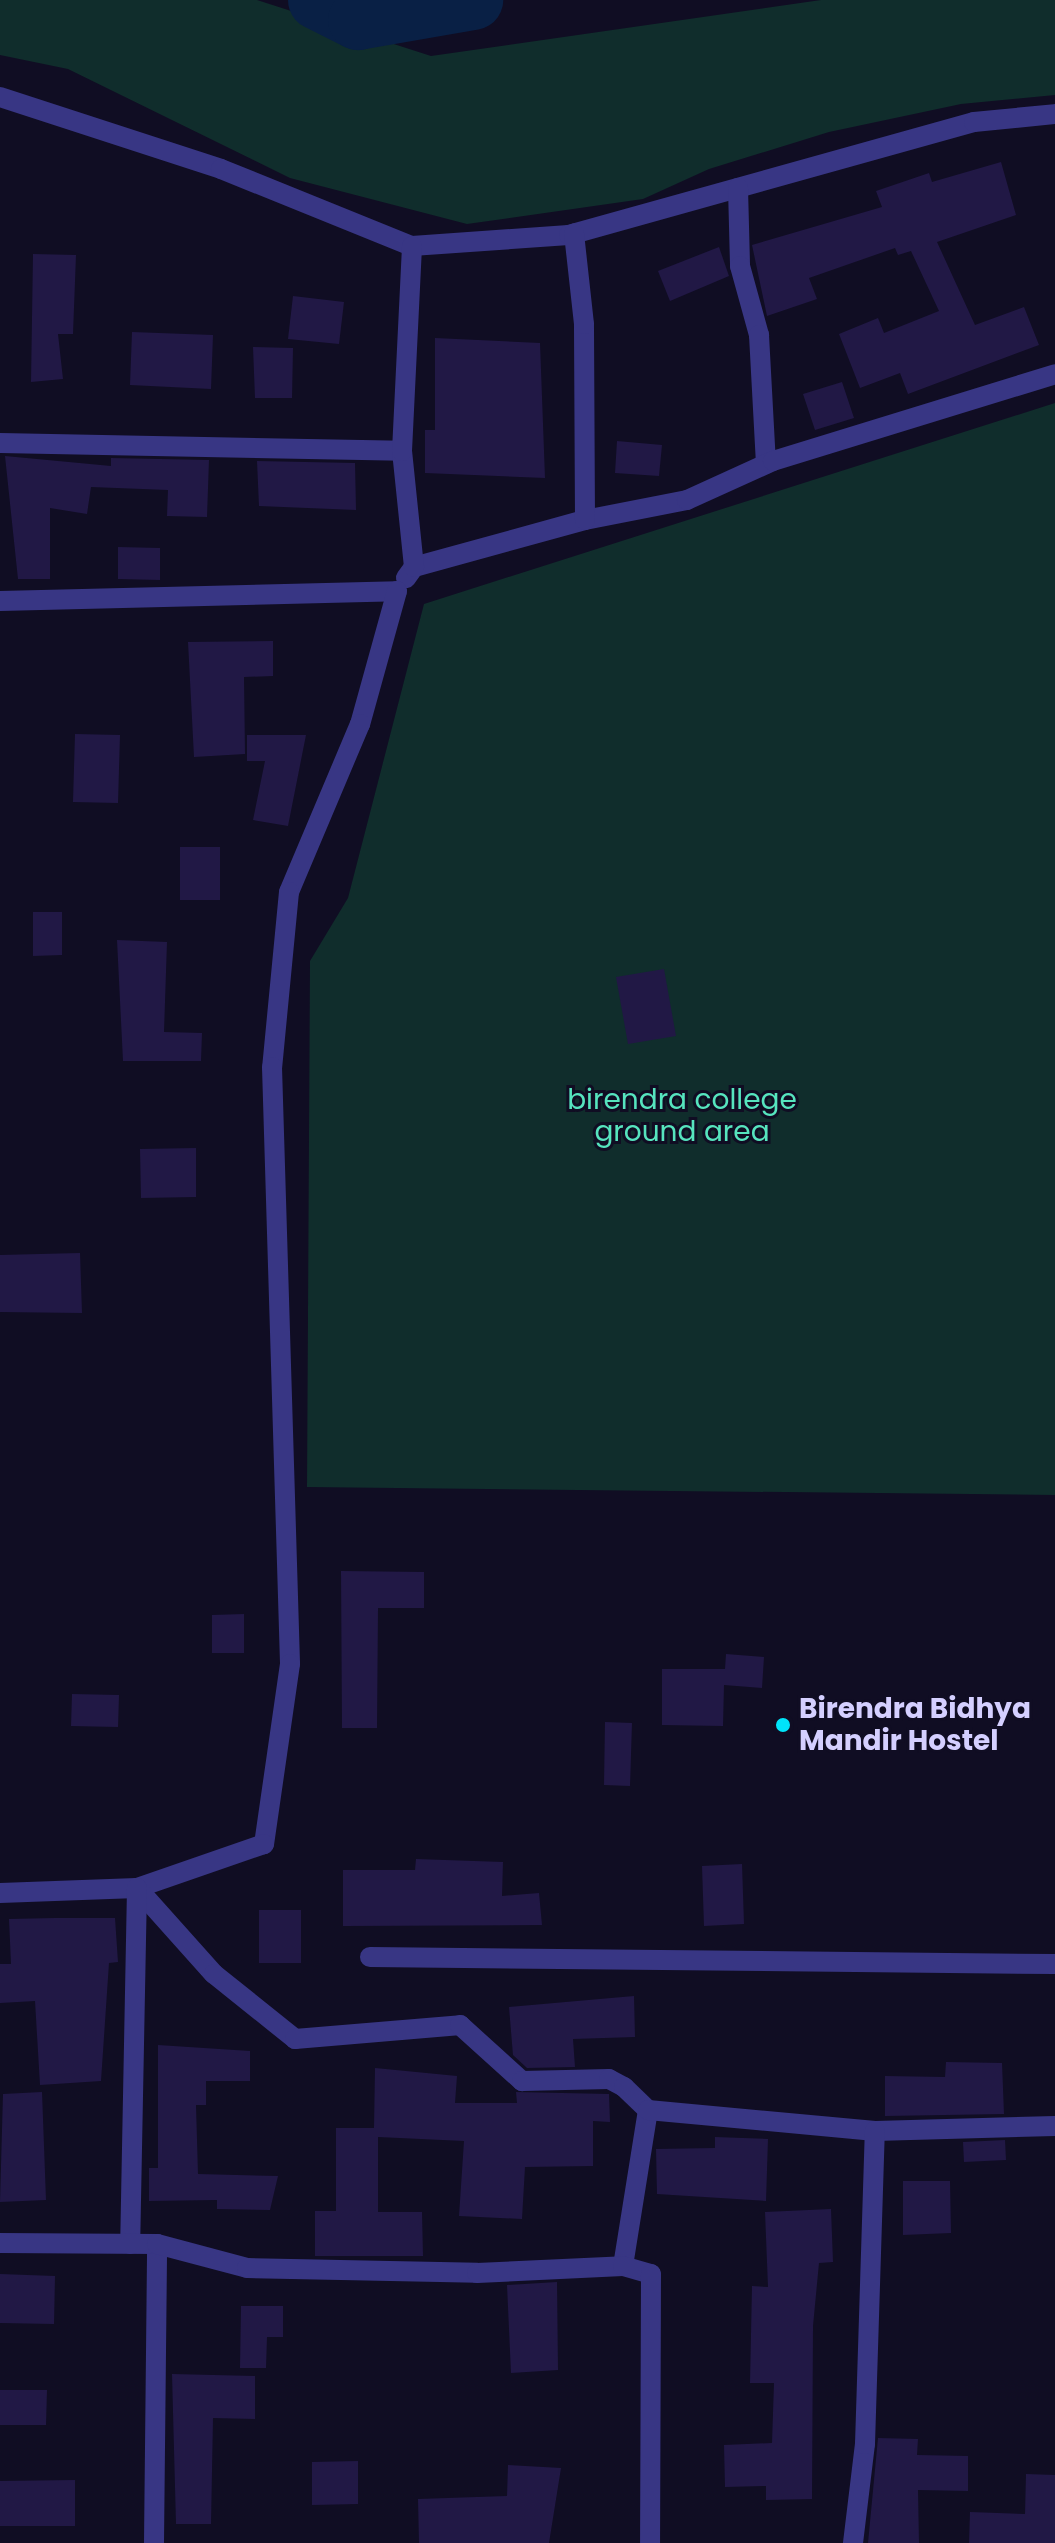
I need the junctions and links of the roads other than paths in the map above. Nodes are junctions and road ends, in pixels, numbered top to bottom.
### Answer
1 (0, 97) edge
2 (1055, 114) edge
3 (738, 188) junction
4 (574, 234) junction
5 (412, 246) junction
6 (1055, 374) edge
7 (0, 443) edge
8 (402, 451) junction
9 (766, 464) junction
10 (585, 520) junction
11 (414, 567) junction
12 (397, 591) junction
13 (0, 601) edge
14 (137, 1888) junction
15 (0, 1893) edge
16 (370, 1957) dead end
17 (1055, 1964) edge
18 (648, 2110) junction
19 (1055, 2126) edge
20 (875, 2131) junction
21 (0, 2243) edge
22 (130, 2244) junction
23 (157, 2244) junction
24 (623, 2266) junction
25 (154, 2543) edge
26 (650, 2543) edge
27 (853, 2543) edge

1 - 5 street
2 - 3 street
3 - 4 street
3 - 9 street
4 - 5 street
4 - 10 street
5 - 8 street
6 - 9 street
7 - 8 street
8 - 11 street
9 - 10 street
10 - 11 street
11 - 12 street
12 - 13 street
12 - 14 street
14 - 15 street
14 - 18 street
14 - 22 street
16 - 17 street
18 - 20 street
18 - 24 street
19 - 20 street
20 - 27 street
21 - 22 street
22 - 23 street
23 - 24 street
23 - 25 street
24 - 26 street

